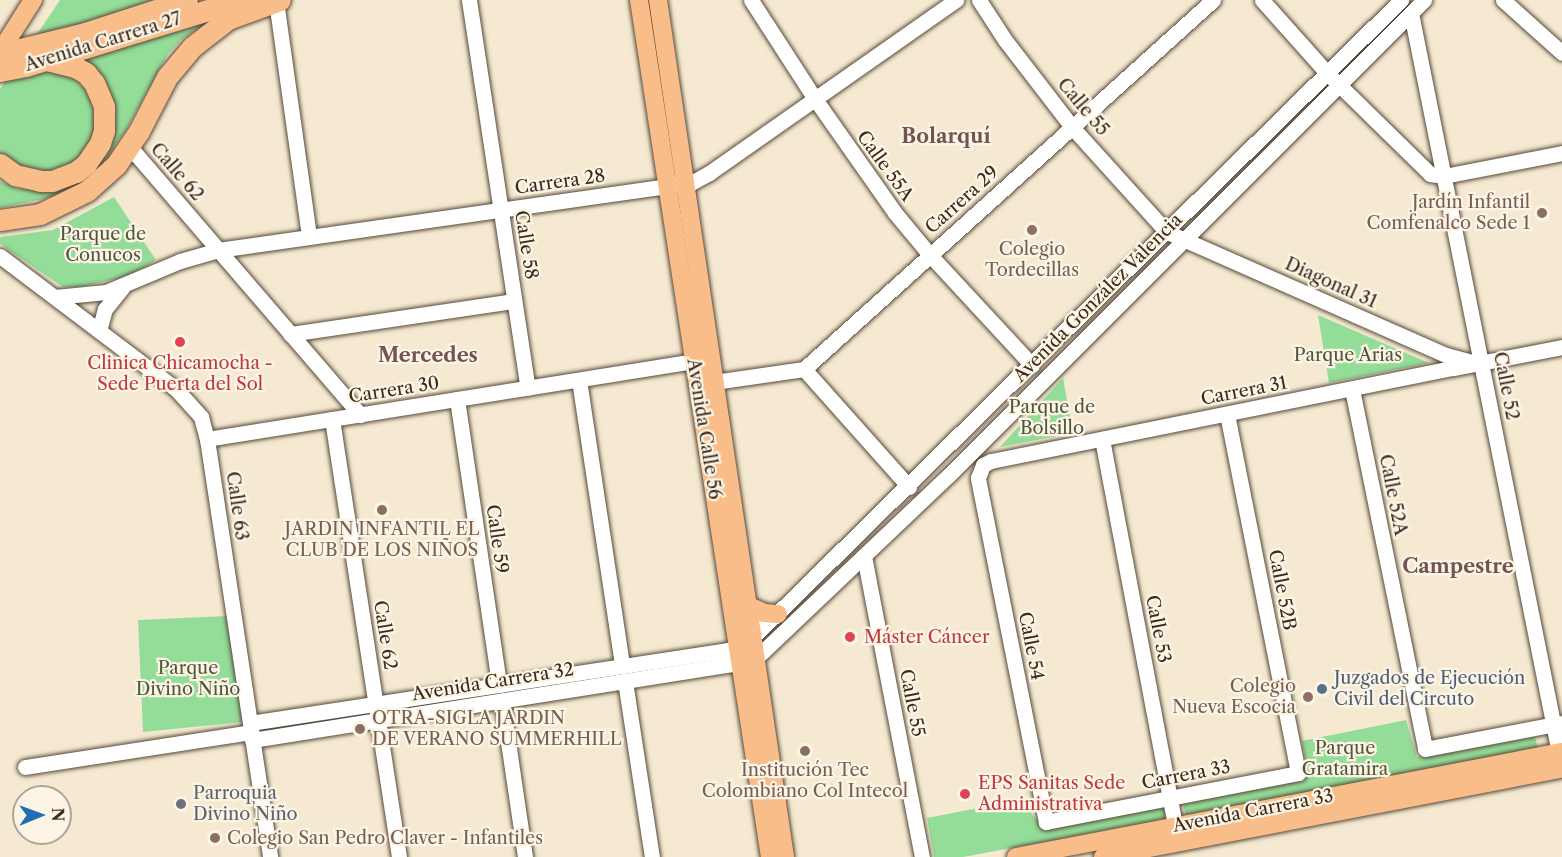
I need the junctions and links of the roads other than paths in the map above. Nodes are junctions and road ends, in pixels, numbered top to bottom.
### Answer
1 (33, 0) edge
2 (187, 0) edge
3 (240, 0) edge
4 (469, 0) edge
5 (639, 0) edge
6 (658, 0) edge
7 (751, 0) edge
8 (956, 0) edge
9 (979, 0) edge
10 (1213, 0) edge
11 (1262, 0) edge
12 (1401, 0) edge
13 (1424, 0) edge
14 (1503, 0) edge
15 (278, 1) edge
16 (1411, 13) junction
17 (46, 52) junction
18 (0, 53) edge
19 (1562, 53) edge
20 (0, 71) edge
21 (1327, 73) junction
22 (1339, 85) junction
23 (815, 99) junction
24 (1072, 127) junction
25 (129, 146) junction
26 (1562, 153) edge
27 (0, 164) edge
28 (1444, 176) junction
29 (676, 185) junction
30 (501, 210) junction
31 (0, 220) edge
32 (1167, 232) junction
33 (309, 237) junction
34 (1184, 240) junction
35 (218, 250) junction
36 (930, 255) junction
37 (0, 256) edge
38 (122, 288) junction
39 (55, 297) junction
40 (514, 301) junction
41 (99, 331) junction
42 (290, 334) junction
43 (1562, 347) edge
44 (694, 362) junction
45 (1481, 363) junction
46 (1032, 365) junction
47 (804, 369) junction
48 (579, 380) junction
49 (714, 382) junction
50 (528, 388) junction
51 (1352, 389) junction
52 (457, 399) junction
53 (1227, 414) junction
54 (360, 415) junction
55 (332, 419) junction
56 (992, 432) junction
57 (207, 439) junction
58 (1102, 439) junction
59 (999, 460) junction
60 (950, 475) junction
61 (978, 478) junction
62 (909, 487) junction
63 (864, 556) junction
64 (747, 605) junction
65 (778, 614) junction
66 (747, 652) junction
67 (624, 674) junction
68 (499, 685) junction
69 (502, 701) junction
70 (375, 703) junction
71 (378, 720) junction
72 (1558, 723) edge
73 (251, 731) junction
74 (1561, 760) edge
75 (25, 767) dead end
76 (1298, 773) joint
77 (1170, 798) junction
78 (1046, 822) joint
79 (1175, 826) junction
80 (270, 857) edge
81 (399, 857) edge
82 (525, 857) edge
83 (652, 857) edge
84 (770, 857) edge
85 (785, 857) edge
86 (922, 857) edge
87 (1016, 857) edge
88 (1103, 857) edge

1 - 18 main road
2 - 17 highway, Avenida Carrera 27
3 - 17 highway, Avenida Carrera 27
4 - 30 street, Calle 58
5 - 29 main road, Avenida Calle 56
6 - 29 main road, Avenida Calle 56
7 - 23 street, Calle 55A
8 - 23 street, Carrera 28
9 - 24 street, Calle 55
10 - 24 street, Carrera 29
11 - 21 street
12 - 21 street, Avenida González Valencia
13 - 16 street, Avenida González Valencia
14 - 19 street
15 - 25 highway
15 - 33 street
16 - 22 street, Avenida González Valencia
16 - 28 street, Calle 52
17 - 18 highway, Avenida Carrera 27
17 - 20 highway, Avenida Carrera 27
17 - 27 highway
21 - 22 street
21 - 32 street, Avenida González Valencia
22 - 28 street
22 - 34 street, Avenida González Valencia
23 - 29 street, Carrera 28
23 - 36 street, Calle 55A
24 - 32 street, Calle 55
24 - 36 street, Carrera 29
25 - 31 highway
25 - 35 street, Calle 62
26 - 28 street
28 - 45 street, Calle 52
29 - 30 street, Carrera 28
29 - 44 main road, Avenida Calle 56
29 - 49 main road, Avenida Calle 56
30 - 33 street, Carrera 28
30 - 40 street, Calle 58
32 - 34 street, Diagonal 31
32 - 46 street, Avenida González Valencia
33 - 35 street, Carrera 28
34 - 45 street, Diagonal 31
34 - 56 street, Avenida González Valencia
35 - 38 street, Carrera 28
35 - 42 street, Calle 62
36 - 46 street, Calle 55A
36 - 47 street, Carrera 29
37 - 39 street, Calle 63
38 - 39 street, Carrera 28
38 - 41 street, Carrera 28
39 - 41 street, Calle 63
40 - 42 street
40 - 50 street, Calle 58
41 - 57 street, Calle 63
42 - 54 street, Calle 62
43 - 45 street, Carrera 31
44 - 48 street, Carrera 30
44 - 66 main road, Avenida Calle 56
45 - 51 street, Carrera 31
45 - 72 street, Calle 52
46 - 62 street, Avenida González Valencia
47 - 49 street
47 - 62 street
48 - 50 street, Carrera 30
48 - 67 street
49 - 64 main road, Avenida Calle 56
50 - 52 street, Carrera 30
51 - 53 street, Carrera 31
51 - 72 street, Calle 52A
52 - 54 street, Carrera 30
52 - 68 street, Calle 59
53 - 58 street, Carrera 31
53 - 76 street, Calle 52B
54 - 55 street, Carrera 30
55 - 57 street, Carrera 30
55 - 70 street, Calle 62
56 - 59 street
56 - 60 street, Avenida González Valencia
57 - 73 street, Calle 63
58 - 59 street, Carrera 31
58 - 77 street, Calle 53
59 - 61 street, Carrera 31
60 - 61 street
60 - 63 street, Avenida González Valencia
61 - 78 street, Calle 54
62 - 65 street, Avenida González Valencia
63 - 66 street, Avenida González Valencia
63 - 86 street, Calle 55
64 - 65 main road
64 - 66 main road, Avenida Calle 56
65 - 66 street, Avenida González Valencia
66 - 67 street, Avenida Carrera 32
66 - 84 main road, Avenida Calle 56
66 - 85 main road, Avenida Calle 56
67 - 68 street, Avenida Carrera 32
67 - 69 street, Avenida Carrera 32
67 - 83 street
68 - 70 street, Avenida Carrera 32
69 - 71 street, Avenida Carrera 32
69 - 82 street
70 - 71 street, Calle 62
70 - 73 street, Avenida Carrera 32
71 - 73 street, Avenida Carrera 32
71 - 81 street, Calle 62
72 - 74 street, Calle 52
73 - 75 street
73 - 80 street, Calle 63
74 - 79 main road, Avenida Carrera 33
74 - 88 main road, Avenida Carrera 33
76 - 77 street, Carrera 33
77 - 78 street, Carrera 33
77 - 79 street, Calle 53
79 - 87 main road, Avenida Carrera 33

